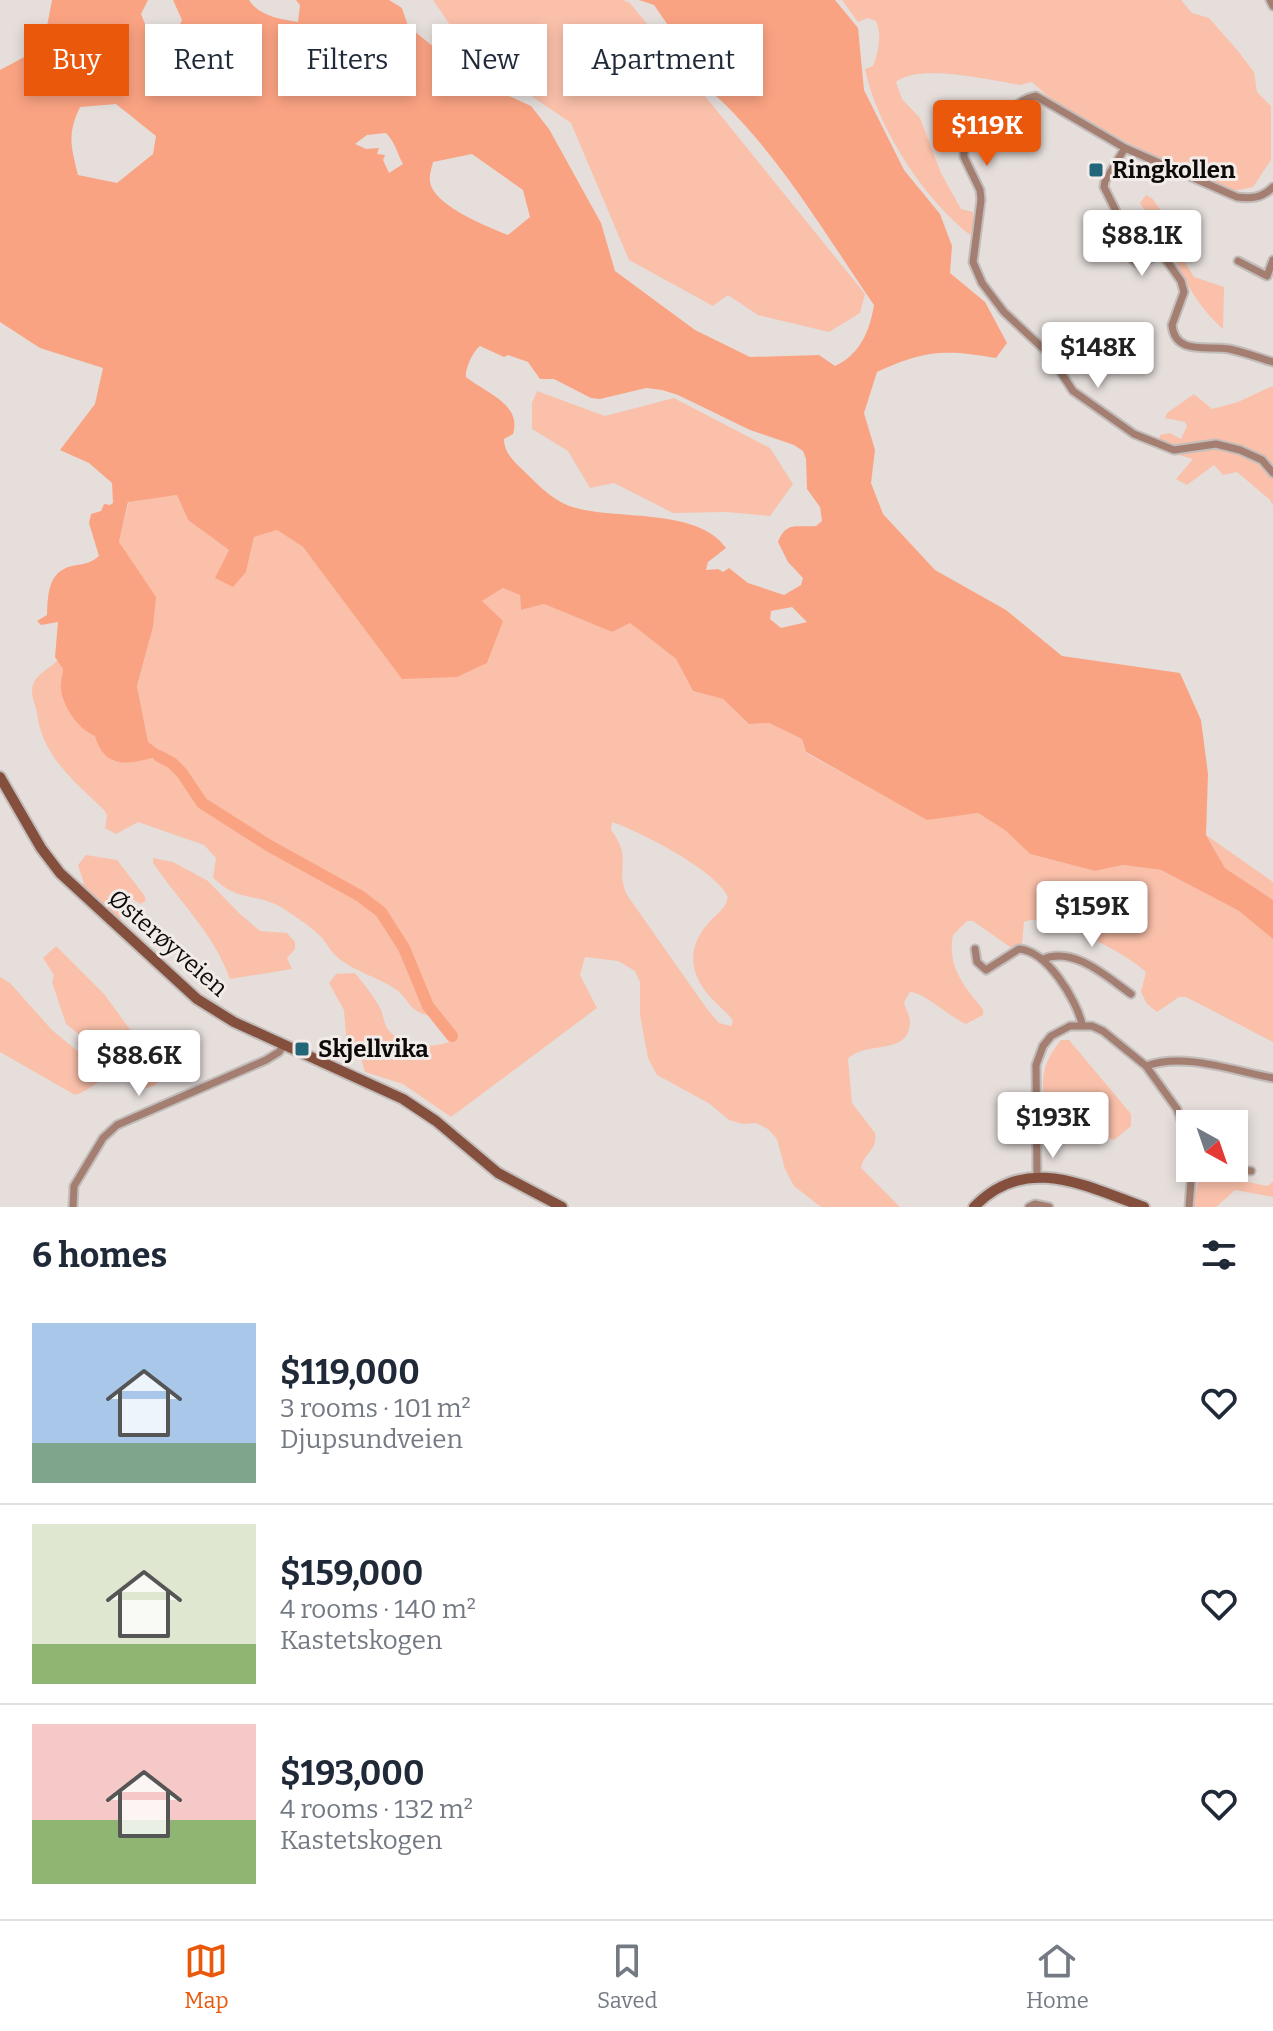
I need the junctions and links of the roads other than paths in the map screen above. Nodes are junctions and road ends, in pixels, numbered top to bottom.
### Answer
1 (1270, 0) edge
2 (1273, 6) edge
3 (1125, 148) junction
4 (1273, 187) edge
5 (1238, 261) dead end
6 (1273, 262) edge
7 (1270, 278) edge
8 (1273, 362) edge
9 (1273, 473) edge
10 (0, 777) edge
11 (975, 949) dead end
12 (1043, 959) junction
13 (1131, 994) dead end
14 (1082, 1024) junction
15 (283, 1046) junction
16 (1146, 1066) junction
17 (1273, 1078) edge
18 (1177, 1110) edge
19 (1248, 1171) edge
20 (1251, 1171) dead end
21 (1037, 1176) junction
22 (1191, 1182) edge
23 (74, 1205) edge
24 (562, 1207) edge
25 (974, 1207) edge
26 (1029, 1207) edge
27 (1049, 1207) edge
28 (1144, 1207) edge
29 (1189, 1207) edge

1 - 2 street
3 - 4 street
3 - 8 street
3 - 9 street
5 - 7 street
6 - 7 street
10 - 15 main road, Østerøyveien
11 - 12 street
12 - 13 street
12 - 14 street
14 - 16 street
14 - 21 street
15 - 23 street
15 - 24 main road, Østerøyveien
16 - 17 street
16 - 18 street
19 - 20 street
21 - 25 main road
21 - 28 main road
22 - 29 street
26 - 27 street

